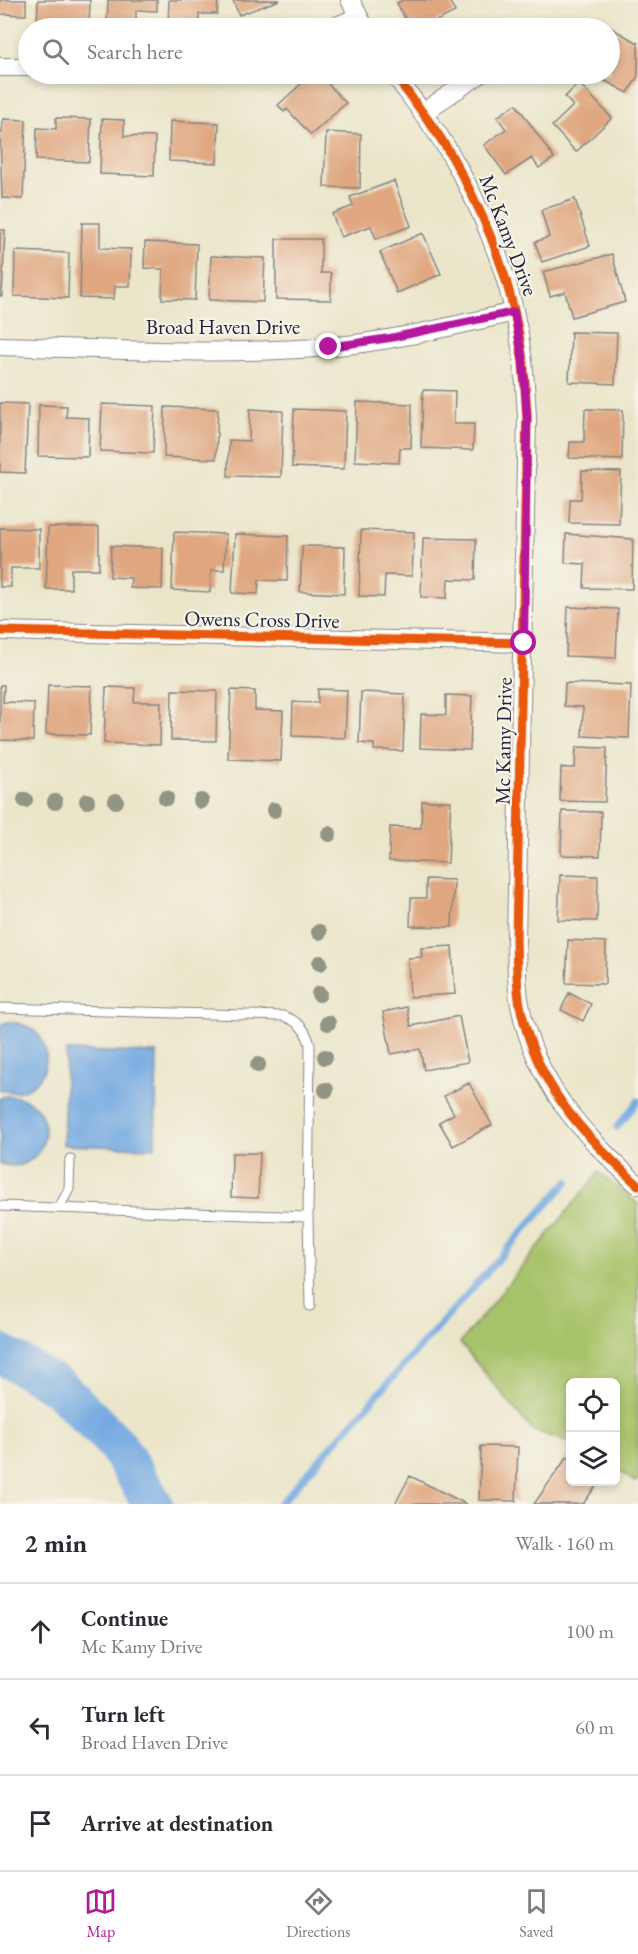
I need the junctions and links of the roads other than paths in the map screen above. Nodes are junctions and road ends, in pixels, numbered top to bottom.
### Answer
1 (350, 0) edge
2 (359, 18) edge
3 (0, 67) edge
4 (18, 67) edge
5 (401, 84) edge
6 (465, 84) edge
7 (423, 113) junction
8 (514, 312) junction
9 (0, 346) edge
10 (0, 631) edge
11 (524, 643) junction
12 (0, 1008) edge
13 (70, 1159) dead end
14 (638, 1185) edge
15 (0, 1206) edge
16 (59, 1209) junction
17 (308, 1217) junction
18 (310, 1306) dead end

1 - 2 street
3 - 4 street
5 - 7 street, Mc Kamy Drive
6 - 7 street
7 - 8 street, Mc Kamy Drive
8 - 9 street, Broad Haven Drive
8 - 11 street, Mc Kamy Drive
10 - 11 street, Owens Cross Drive
11 - 14 street, Mc Kamy Drive
12 - 17 lane
13 - 16 lane
15 - 16 lane
16 - 17 lane
17 - 18 lane

